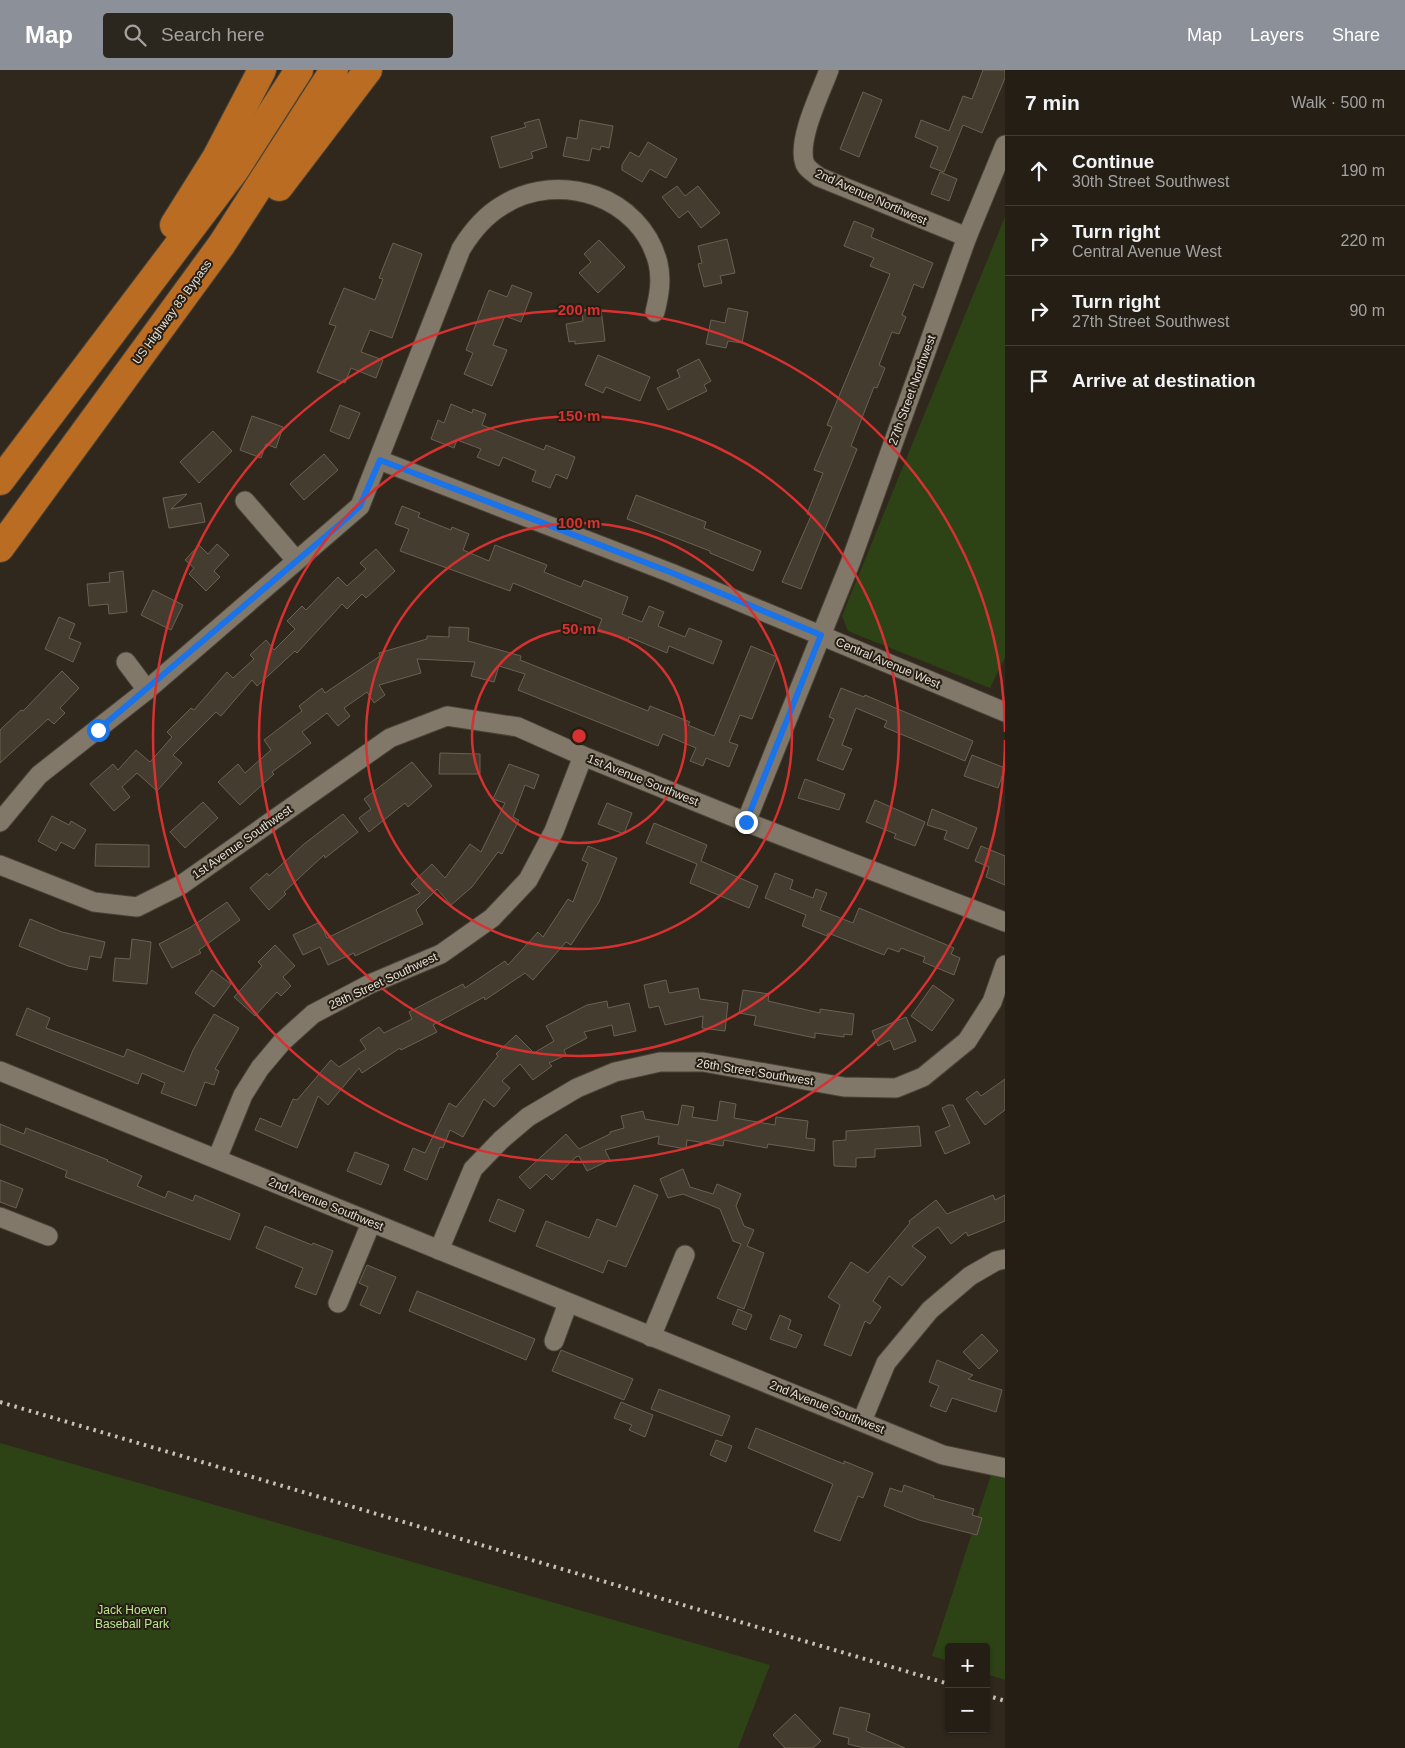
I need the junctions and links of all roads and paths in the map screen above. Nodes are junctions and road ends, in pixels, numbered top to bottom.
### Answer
1 (262, 70) edge
2 (299, 70) edge
3 (334, 70) edge
4 (368, 70) edge
5 (830, 70) edge
6 (1005, 145) edge
7 (967, 237) junction
8 (222, 244) junction
9 (655, 312) dead end
10 (115, 331) junction
11 (380, 460) junction
12 (0, 481) edge
13 (245, 501) dead end
14 (0, 548) edge
15 (296, 560) junction
16 (821, 635) junction
17 (126, 662) dead end
18 (147, 690) junction
19 (1005, 712) edge
20 (583, 756) junction
21 (0, 822) edge
22 (746, 822) junction
23 (0, 865) edge
24 (1005, 922) edge
25 (1005, 965) edge
26 (0, 1071) edge
27 (216, 1159) junction
28 (0, 1217) edge
29 (371, 1223) junction
30 (48, 1236) dead end
31 (439, 1250) junction
32 (685, 1255) dead end
33 (1005, 1259) edge
34 (338, 1303) dead end
35 (568, 1303) junction
36 (651, 1337) junction
37 (554, 1341) dead end
38 (862, 1421) junction
39 (1005, 1468) edge

1 - 10 highway
2 - 10 highway
3 - 8 highway, US Highway 83 Bypass
4 - 8 highway
5 - 7 street, 2nd Avenue Northwest
6 - 7 street, 27th Street Northwest
7 - 16 street, 27th Street Northwest
8 - 14 highway, US Highway 83 Bypass
9 - 11 street
10 - 12 highway
11 - 15 street
11 - 16 street, Central Avenue West
13 - 15 street
15 - 18 street
16 - 19 street, Central Avenue West
16 - 22 street, 27th Street Northwest
17 - 18 street
18 - 21 street
20 - 22 street, 1st Avenue Southwest
20 - 23 street, 1st Avenue Southwest
20 - 27 street, 28th Street Southwest
22 - 24 street, 1st Avenue Southwest
25 - 31 street, 26th Street Southwest
26 - 27 street, 2nd Avenue Southwest
27 - 29 street, 2nd Avenue Southwest
28 - 30 street
29 - 31 street, 2nd Avenue Southwest
29 - 34 street
31 - 35 street, 2nd Avenue Southwest
32 - 36 street
33 - 38 street
35 - 36 street, 2nd Avenue Southwest
35 - 37 street
36 - 38 street, 2nd Avenue Southwest
38 - 39 street, 2nd Avenue Southwest

